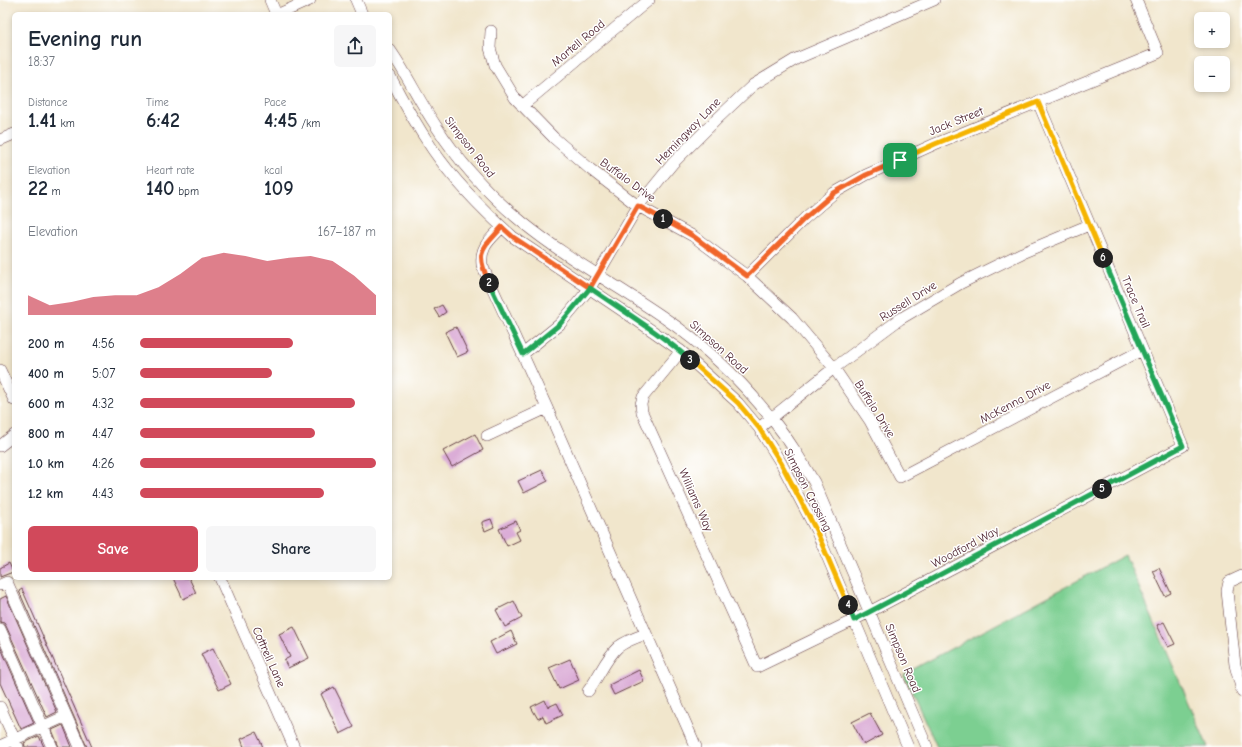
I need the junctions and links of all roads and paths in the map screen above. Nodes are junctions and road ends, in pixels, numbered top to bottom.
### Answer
1 (270, 0) edge
2 (310, 0) edge
3 (649, 0) edge
4 (934, 0) edge
5 (1136, 0) edge
6 (277, 12) edge
7 (283, 12) edge
8 (490, 31) dead end
9 (392, 53) edge
10 (392, 80) edge
11 (1038, 102) junction
12 (522, 106) junction
13 (12, 135) edge
14 (0, 140) edge
15 (638, 206) junction
16 (1089, 225) junction
17 (502, 227) junction
18 (598, 274) junction
19 (747, 276) junction
20 (590, 288) junction
21 (1142, 350) junction
22 (681, 352) junction
23 (523, 354) junction
24 (834, 368) junction
25 (0, 370) edge
26 (12, 396) edge
27 (547, 408) junction
28 (772, 418) junction
29 (759, 428) junction
30 (487, 436) dead end
31 (12, 437) edge
32 (0, 446) edge
33 (1183, 446) joint
34 (900, 477) joint
35 (1242, 576) edge
36 (221, 580) edge
37 (0, 585) edge
38 (870, 612) junction
39 (854, 620) junction
40 (0, 629) edge
41 (646, 634) junction
42 (757, 667) joint
43 (588, 691) dead end
44 (1242, 691) edge
45 (0, 708) edge
46 (66, 716) junction
47 (43, 726) junction
48 (16, 743) edge
49 (0, 746) edge
50 (52, 747) edge
51 (80, 747) edge
52 (294, 747) edge
53 (696, 747) edge
54 (908, 747) edge
55 (927, 747) edge

1 - 6 street
2 - 7 street
3 - 12 street, Martell Road
4 - 15 street, Hemingway Lane
5 - 11 street, Jack Street
8 - 12 street, Buffalo Drive
9 - 18 street, Simpson Road
10 - 17 street
11 - 16 street, Trace Trail
11 - 19 street, Jack Street
12 - 15 street, Buffalo Drive
13 - 14 street
15 - 18 street, Hemingway Lane
15 - 19 street, Buffalo Drive
16 - 21 street, Trace Trail
16 - 24 street, Russell Drive
17 - 20 street
17 - 23 street
18 - 20 street, Hemingway Lane
18 - 28 street, Simpson Road
19 - 24 street, Buffalo Drive
20 - 22 street, Simpson Crossing
20 - 23 street, Hemingway Lane
21 - 33 street, Trace Trail
21 - 34 street, McKenna Drive
22 - 29 street, Simpson Crossing
22 - 42 street, Williams Way
23 - 27 street
24 - 28 street, Russell Drive
24 - 34 street, Buffalo Drive
25 - 26 street
27 - 30 street
27 - 41 street
28 - 29 street, Russell Drive
28 - 38 street, Simpson Road
29 - 39 street, Simpson Crossing
31 - 32 street
33 - 38 street, Woodford Way
35 - 44 street
36 - 52 street, Cottrell Lane
37 - 46 street
38 - 39 street, Woodford Way
38 - 55 street, Simpson Road
39 - 42 street, Woodford Way
39 - 54 street, Simpson Crossing
40 - 47 street
41 - 43 street
41 - 53 street
45 - 48 street
46 - 47 street
46 - 51 street
47 - 48 street
47 - 50 street
48 - 49 street

